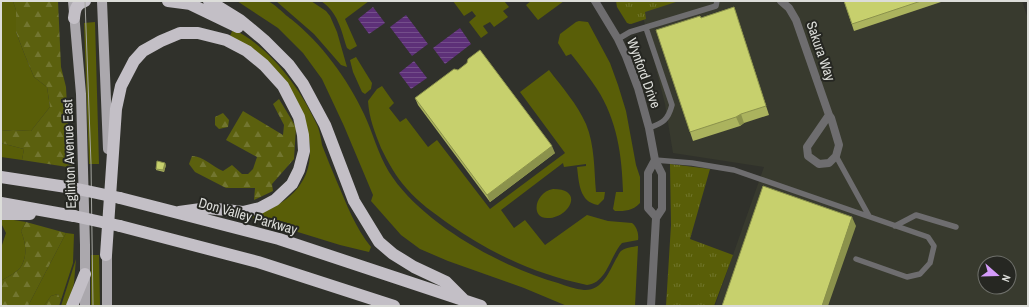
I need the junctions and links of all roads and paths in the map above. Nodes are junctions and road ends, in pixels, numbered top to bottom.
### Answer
1 (73, 1) edge
2 (85, 1) edge
3 (102, 1) edge
4 (168, 1) edge
5 (209, 1) edge
6 (595, 1) edge
7 (717, 1) edge
8 (781, 1) edge
9 (188, 2) edge
10 (74, 18) junction
11 (646, 28) junction
12 (618, 39) junction
13 (264, 40) junction
14 (829, 115) junction
15 (649, 128) junction
16 (836, 156) junction
17 (655, 160) junction
18 (1, 176) edge
19 (1, 203) edge
20 (179, 212) junction
21 (1, 214) edge
22 (74, 216) junction
23 (869, 216) junction
24 (656, 217) junction
25 (895, 226) junction
26 (956, 227) dead end
27 (106, 255) junction
28 (856, 259) dead end
29 (85, 274) junction
30 (464, 300) junction
31 (72, 306) edge
32 (85, 306) edge
33 (107, 306) edge
34 (394, 306) edge
35 (481, 306) edge
36 (651, 306) edge

1 - 10 main road, Eglinton Avenue East
2 - 10 highway
3 - 27 main road
4 - 9 highway
5 - 13 highway
6 - 12 street, Wynford Drive
7 - 11 lane
8 - 14 street, Sakura Way
9 - 13 highway
10 - 29 main road, Eglinton Avenue East
11 - 12 lane
11 - 15 lane
12 - 15 street, Wynford Drive
13 - 30 highway
14 - 16 street, Sakura Way
14 - 16 street
15 - 17 street, Wynford Drive
16 - 23 lane
17 - 23 lane
17 - 24 street, Wynford Drive
17 - 24 street, Wynford Drive
18 - 20 highway, Don Valley Parkway, bridge
19 - 22 highway
20 - 27 highway
20 - 30 highway, Don Valley Parkway
21 - 22 highway
22 - 34 highway, bridge
23 - 25 lane
24 - 36 street, Wynford Drive
25 - 26 lane
25 - 28 lane
27 - 33 main road
29 - 31 highway
29 - 32 main road, Eglinton Avenue East
30 - 35 highway, Don Valley Parkway

